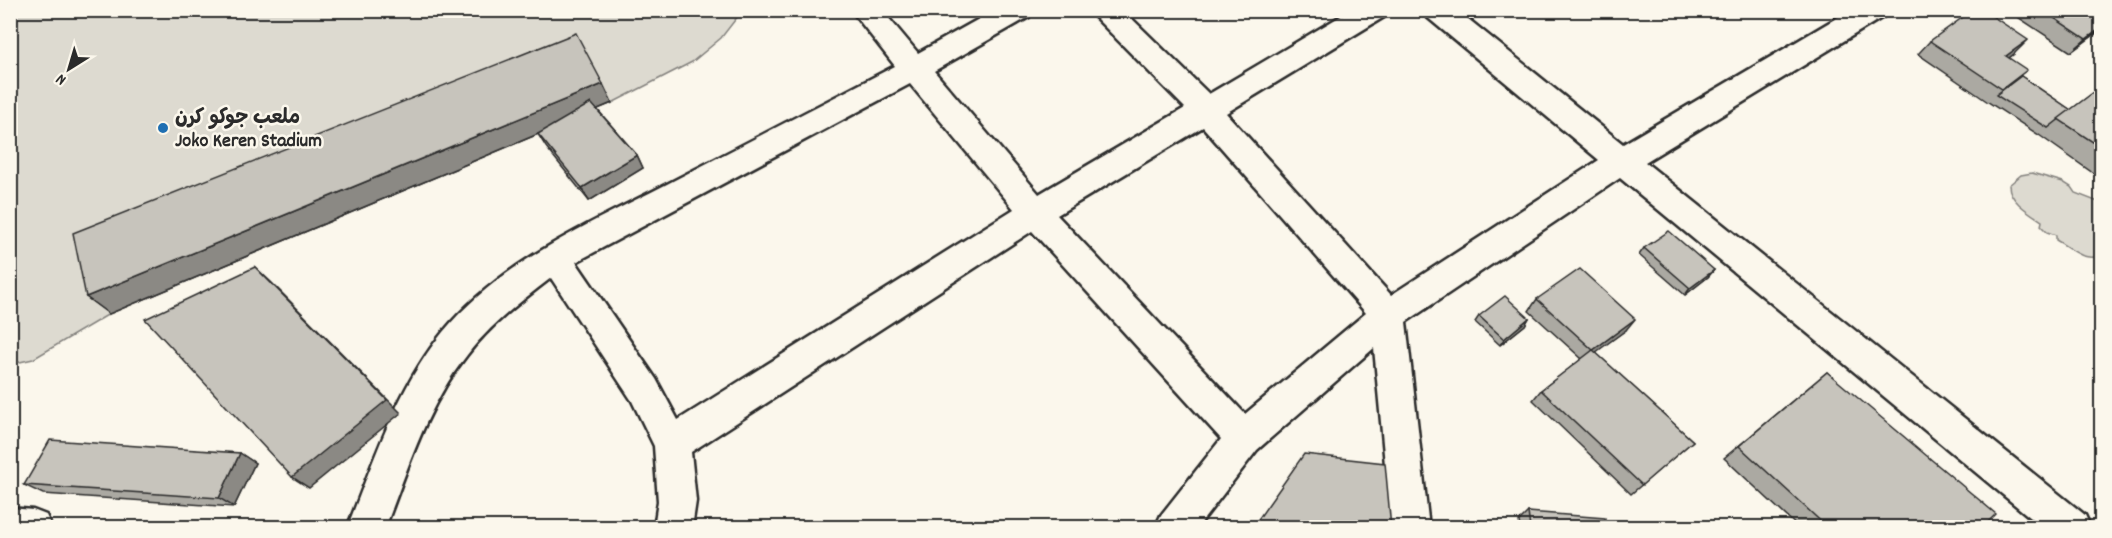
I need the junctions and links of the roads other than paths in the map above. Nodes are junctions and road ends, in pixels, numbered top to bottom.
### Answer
1 (865, 10) edge
2 (1019, 10) edge
3 (1105, 10) edge
4 (1374, 10) edge
5 (1437, 10) edge
6 (1873, 10) edge
7 (914, 69) junction
8 (1206, 110) junction
9 (1621, 162) junction
10 (1035, 212) junction
11 (555, 257) junction
12 (1388, 315) junction
13 (1244, 438) junction
14 (672, 444) junction
15 (10, 526) edge
16 (33, 528) edge
17 (366, 528) edge
18 (673, 528) edge
19 (1174, 528) edge
20 (1410, 528) edge
21 (2072, 528) edge

1 - 7 street
2 - 7 street
3 - 8 street
4 - 8 street
5 - 9 street
6 - 9 street
7 - 10 street
7 - 11 street
8 - 10 street
8 - 12 street
9 - 12 street
9 - 21 street
10 - 13 street
10 - 14 street
11 - 14 street
11 - 17 street
12 - 13 street
12 - 20 street
13 - 19 street
14 - 18 street
15 - 16 street

